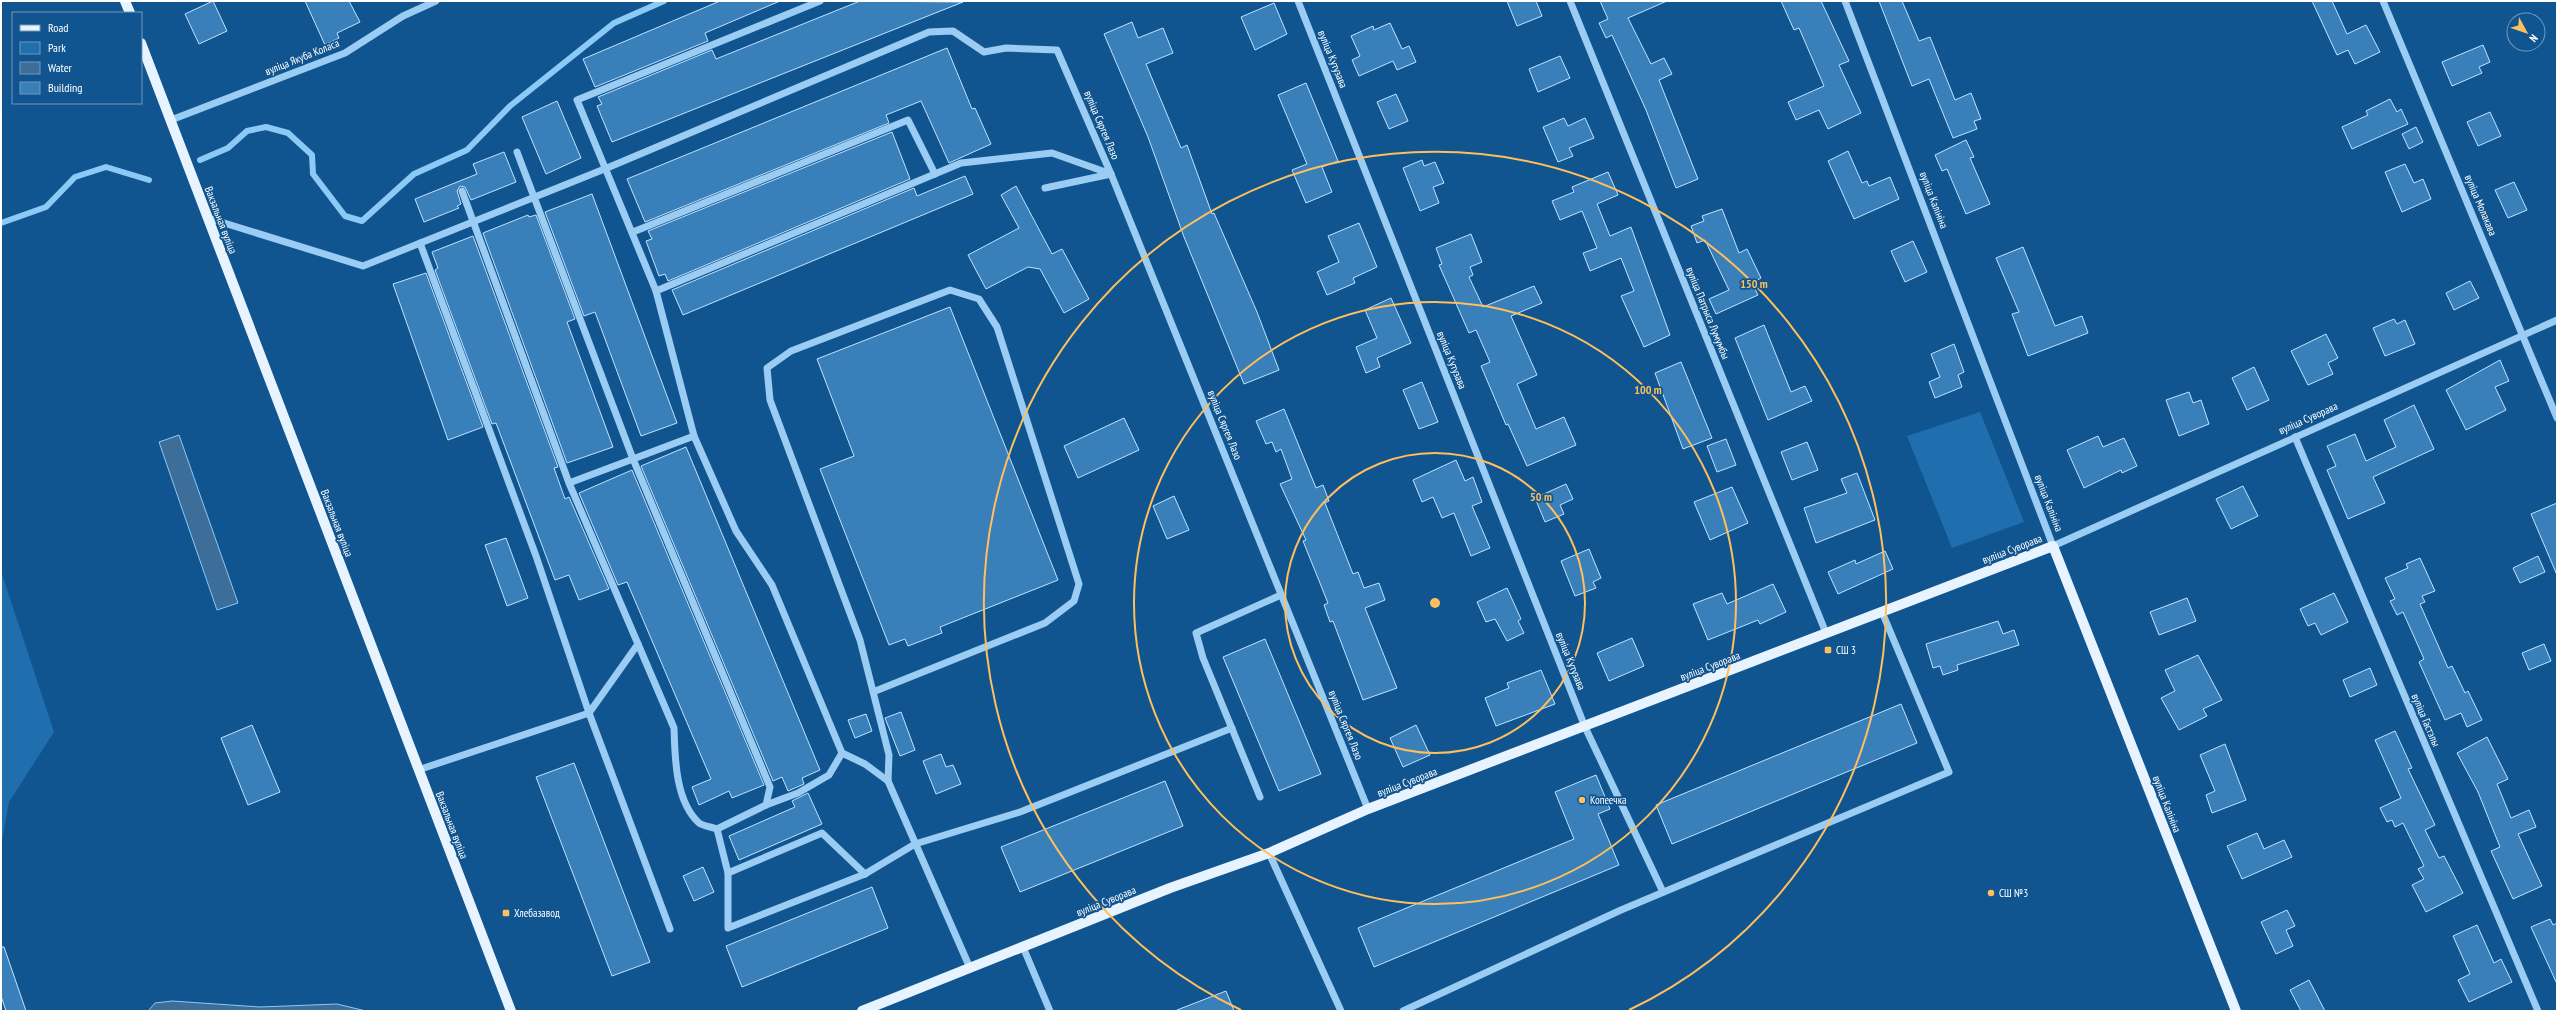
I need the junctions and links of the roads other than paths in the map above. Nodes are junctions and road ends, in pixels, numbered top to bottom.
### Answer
1 (125, 1) edge
2 (436, 1) edge
3 (820, 1) edge
4 (1298, 1) edge
5 (1570, 1) edge
6 (1845, 1) edge
7 (2383, 1) edge
8 (130, 12) edge
9 (142, 46) edge
10 (171, 120) junction
11 (517, 152) dead end
12 (607, 168) junction
13 (935, 174) junction
14 (1111, 174) junction
15 (1045, 188) dead end
16 (462, 191) dead end
17 (533, 198) junction
18 (208, 218) junction
19 (473, 222) junction
20 (633, 232) junction
21 (420, 243) junction
22 (656, 291) junction
23 (2557, 320) edge
24 (2523, 334) junction
25 (2557, 418) edge
26 (694, 436) junction
27 (2294, 437) junction
28 (633, 459) junction
29 (569, 483) junction
30 (2053, 546) junction
31 (1281, 595) junction
32 (1882, 612) junction
33 (1826, 633) junction
34 (638, 644) junction
35 (873, 692) junction
36 (589, 713) junction
37 (1585, 727) junction
38 (1232, 728) junction
39 (842, 753) junction
40 (418, 770) junction
41 (888, 781) junction
42 (1260, 797) dead end
43 (766, 805) junction
44 (1368, 809) junction
45 (717, 829) junction
46 (915, 844) junction
47 (1269, 853) junction
48 (728, 873) junction
49 (865, 874) junction
50 (1663, 892) junction
51 (670, 930) dead end
52 (1023, 947) junction
53 (970, 968) junction
54 (511, 1011) edge
55 (862, 1011) edge
56 (1050, 1011) edge
57 (1341, 1011) edge
58 (1403, 1011) edge
59 (2236, 1011) edge
60 (2538, 1011) edge

1 - 8 main road
2 - 10 street, вуліца Якуба Коласа
3 - 12 street
4 - 37 street, вуліца Кутузава
5 - 33 street, вуліца Патрыса Лумумбы
6 - 30 street, вуліца Калініна
7 - 24 street, вуліца Молакава
9 - 10 main road, Вакзальная вуліца
10 - 18 main road, Вакзальная вуліца
11 - 17 street
12 - 14 street, вуліца Сяргея Лазо
12 - 17 street
12 - 20 street
13 - 14 street
13 - 20 street
13 - 22 street
14 - 15 street
14 - 31 street, вуліца Сяргея Лазо
16 - 19 street
17 - 19 street
17 - 28 street
18 - 21 street
18 - 40 main road, Вакзальная вуліца
19 - 21 street
19 - 29 street
20 - 22 street
21 - 36 street
22 - 26 street
23 - 24 street, вуліца Суворава
24 - 25 street, вуліца Молакава
24 - 27 street, вуліца Суворава
26 - 28 street
26 - 39 street
27 - 30 street, вуліца Суворава
27 - 60 street, вуліца Гастэлы
28 - 29 street
28 - 43 street
29 - 34 street
30 - 32 main road, вуліца Суворава
30 - 59 main road, вуліца Калініна
31 - 38 street
31 - 44 street, вуліца Сяргея Лазо
32 - 33 main road, вуліца Суворава
32 - 50 street
33 - 37 main road, вуліца Суворава
34 - 36 street
34 - 45 street
35 - 35 street
35 - 41 street
36 - 40 street
36 - 51 street
37 - 44 main road, вуліца Суворава
37 - 50 street, вуліца Кутузава
38 - 42 street
38 - 46 street
39 - 41 street
39 - 43 street
40 - 54 main road, Вакзальная вуліца
41 - 46 street
43 - 45 street
44 - 47 main road, вуліца Суворава
45 - 48 street
46 - 49 street
46 - 53 street
47 - 52 main road, вуліца Суворава
47 - 57 street
48 - 49 street
48 - 49 street
50 - 58 street
52 - 53 main road, вуліца Суворава
52 - 56 street
53 - 55 main road, вуліца Суворава

